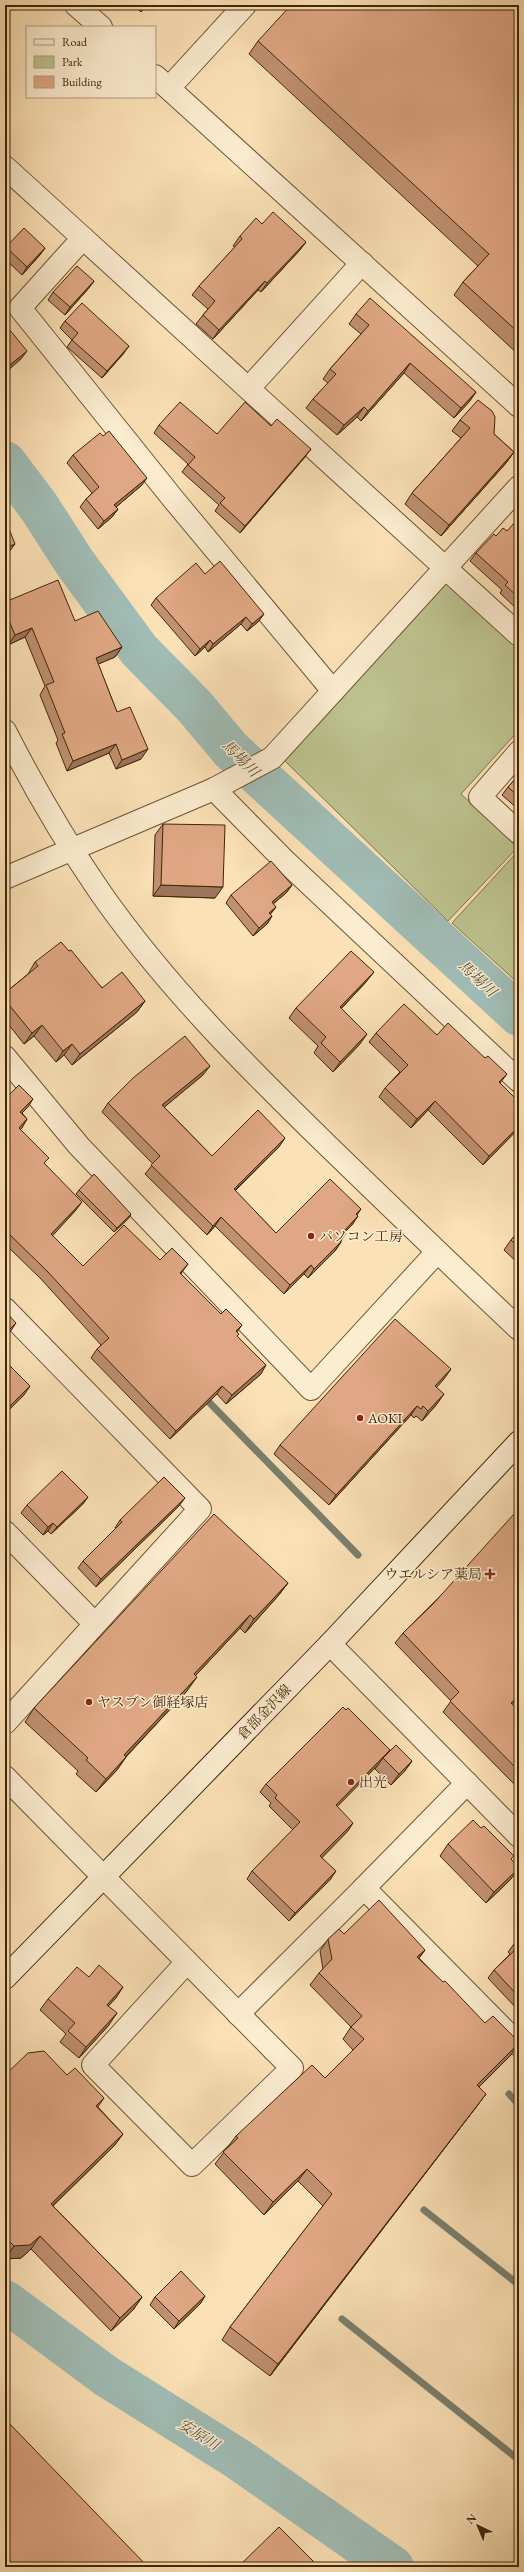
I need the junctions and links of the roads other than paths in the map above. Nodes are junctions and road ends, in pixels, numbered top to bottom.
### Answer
1 (76, 5) edge
2 (245, 5) edge
3 (100, 26) edge
4 (162, 82) edge
5 (5, 167) edge
6 (83, 238) junction
7 (362, 263) junction
8 (248, 388) junction
9 (519, 406) edge
10 (519, 487) edge
11 (445, 567) junction
12 (519, 635) edge
13 (333, 691) junction
14 (5, 731) edge
15 (519, 752) edge
16 (214, 789) junction
17 (519, 833) edge
18 (73, 850) junction
19 (5, 878) edge
20 (5, 1057) edge
21 (519, 1081) edge
22 (437, 1252) junction
23 (5, 1309) edge
24 (519, 1329) edge
25 (519, 1442) edge
26 (5, 1532) edge
27 (95, 1624) junction
28 (330, 1644) junction
29 (5, 1723) edge
30 (5, 1777) edge
31 (467, 1782) junction
32 (519, 1836) edge
33 (102, 1876) junction
34 (364, 1888) junction
35 (187, 1962) junction
36 (5, 1978) edge
37 (238, 2014) junction
38 (519, 2045) edge

1 - 3 street
2 - 4 street
4 - 7 street
5 - 6 street
6 - 8 street
6 - 13 street
7 - 8 street
7 - 9 street
8 - 11 street
10 - 11 street
11 - 12 street
11 - 13 street
13 - 16 street
14 - 18 street
15 - 17 street
16 - 18 street
16 - 21 street
18 - 19 street
18 - 22 street
20 - 22 street
22 - 24 street
23 - 27 street
25 - 28 street, 倉部金沢線
26 - 27 street
27 - 29 street
28 - 31 street
28 - 33 street, 倉部金沢線
30 - 33 street
31 - 32 street
31 - 34 street
33 - 35 street
33 - 36 street, 倉部金沢線
34 - 37 street
34 - 38 street
35 - 37 street
35 - 37 street

